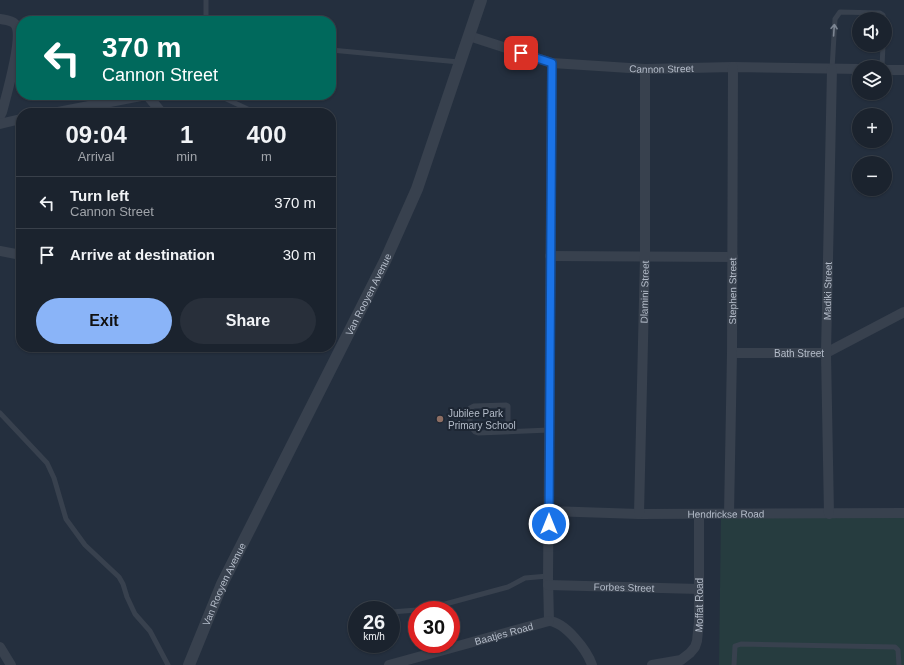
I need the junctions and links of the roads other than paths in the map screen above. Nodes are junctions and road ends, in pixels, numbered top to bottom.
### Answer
1 (206, 0) edge
2 (482, 0) edge
3 (862, 12) edge
4 (206, 16) edge
5 (0, 19) edge
6 (16, 24) edge
7 (469, 36) junction
8 (16, 48) edge
9 (336, 50) edge
10 (460, 62) junction
11 (552, 63) junction
12 (734, 67) junction
13 (645, 69) junction
14 (832, 69) junction
15 (852, 69) edge
16 (892, 70) edge
17 (904, 70) edge
18 (120, 100) edge
19 (150, 100) edge
20 (229, 100) edge
21 (79, 108) edge
22 (158, 108) edge
23 (245, 108) edge
24 (0, 116) edge
25 (16, 121) edge
26 (0, 124) edge
27 (0, 251) edge
28 (16, 254) edge
29 (550, 256) junction
30 (645, 256) junction
31 (732, 256) junction
32 (904, 312) edge
33 (732, 353) junction
34 (826, 353) junction
35 (0, 413) edge
36 (549, 430) junction
37 (508, 432) junction
38 (549, 512) junction
39 (904, 513) edge
40 (639, 514) junction
41 (699, 514) junction
42 (729, 514) junction
43 (829, 514) junction
44 (548, 580) junction
45 (699, 588) junction
46 (456, 601) edge
47 (549, 621) junction
48 (0, 647) edge
49 (11, 665) edge
50 (168, 665) edge
51 (189, 665) edge
52 (389, 665) edge
53 (592, 665) edge
54 (658, 665) edge
55 (734, 665) edge
56 (899, 665) edge

1 - 4 lane
2 - 7 street, Van Rooyen Avenue
14 -> 3 lane
5 - 6 street
7 - 10 street, Van Rooyen Avenue
7 - 11 street, Cannon Street
8 - 24 street
9 - 10 lane
10 - 51 street, Van Rooyen Avenue
11 - 13 street, Cannon Street
11 - 29 street
12 - 13 street, Cannon Street
12 - 14 street, Cannon Street
12 - 31 street, Stephen Street
13 - 30 street, Dlamini Street
14 - 15 street, Cannon Street
14 - 34 street, Madiki Street
16 - 17 street
18 - 21 street
19 - 22 street
20 - 23 lane
25 - 26 street
27 - 28 street
29 - 30 street
29 - 36 street
30 - 31 street
30 - 40 street, Dlamini Street
31 - 33 street, Stephen Street
32 - 34 street, Bath Street
33 - 34 street, Bath Street
33 - 42 street, Stephen Street
34 - 43 street, Madiki Street
35 - 50 lane
36 - 37 lane
36 - 38 street
37 - 37 lane
38 - 40 street, Hendrickse Road
38 - 44 street
39 - 43 street, Hendrickse Road
40 - 41 street, Hendrickse Road
41 - 42 street, Hendrickse Road
41 - 45 street, Moffat Road
42 - 43 street, Hendrickse Road
44 - 45 street, Forbes Street
44 - 46 lane
44 - 47 street
45 - 54 street, Moffat Road
47 - 52 street, Baatjes Road
47 - 53 street
48 - 49 street
55 - 56 lane

